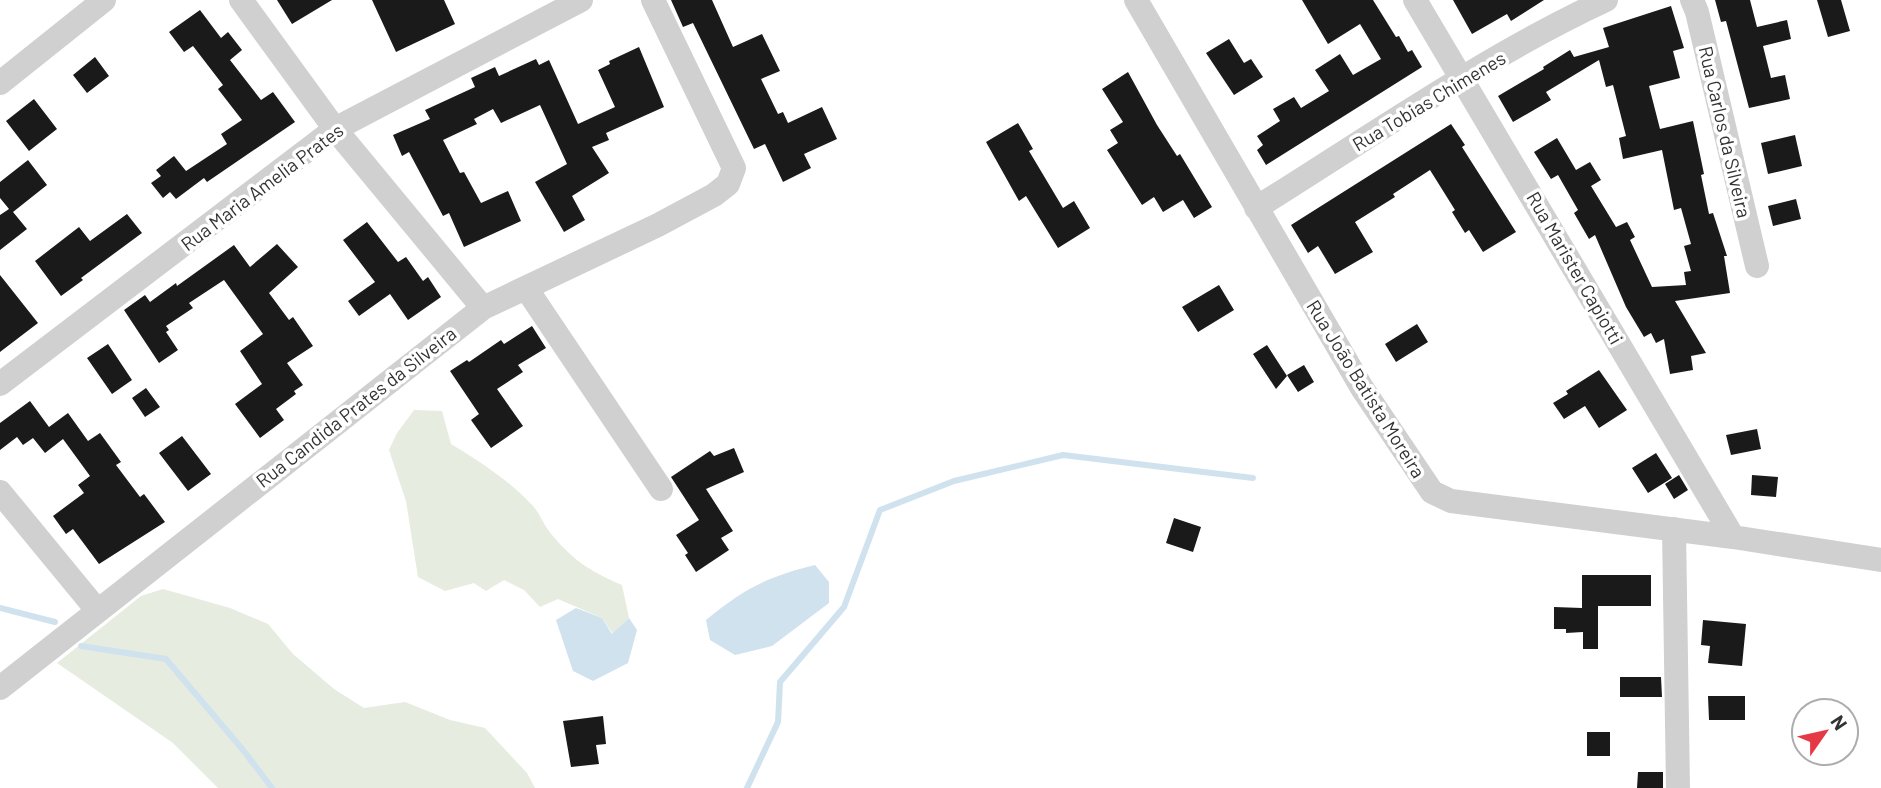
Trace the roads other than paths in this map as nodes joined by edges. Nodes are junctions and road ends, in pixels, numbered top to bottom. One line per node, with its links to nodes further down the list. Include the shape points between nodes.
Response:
1 (104, 0): 10 (street)
2 (240, 0): 11 (street)
3 (581, 0): 11 (street, Rua Maria Amelia Prates)
4 (653, 0): 14 (street, Rua Candida Prates da Silveira, via 734,168 729,184 659,225)
5 (1136, 0): 12 (street, Rua João Batista Moreira)
6 (1415, 0): 9 (street, Rua Marister Capiotti)
7 (1606, 0): 9 (street, Rua Tobias Chimenes)
8 (1692, 0): 13 (street, Rua Carlos da Silveira)
9 (1463, 79): 12 (street, Rua Tobias Chimenes); 20 (street, Rua Marister Capiotti)
10 (0, 83)
11 (335, 129): 15 (street); 16 (street, Rua Maria Amelia Prates)
12 (1256, 208): 19 (street, Rua João Batista Moreira, via 1362,388 1432,492 1451,501)
13 (1757, 265)
14 (526, 288): 15 (street, Rua Candida Prates da Silveira); 17 (street)
15 (483, 307): 22 (street, Rua Candida Prates da Silveira)
16 (0, 384)
17 (661, 489)
18 (0, 492): 22 (street)
19 (1674, 529): 20 (street, Rua João Batista Moreira); 24 (street)
20 (1733, 537): 21 (street, Rua João Batista Moreira)
21 (1881, 560)
22 (97, 610): 23 (street, Rua Candida Prates da Silveira)
23 (0, 688)
24 (1678, 788)

